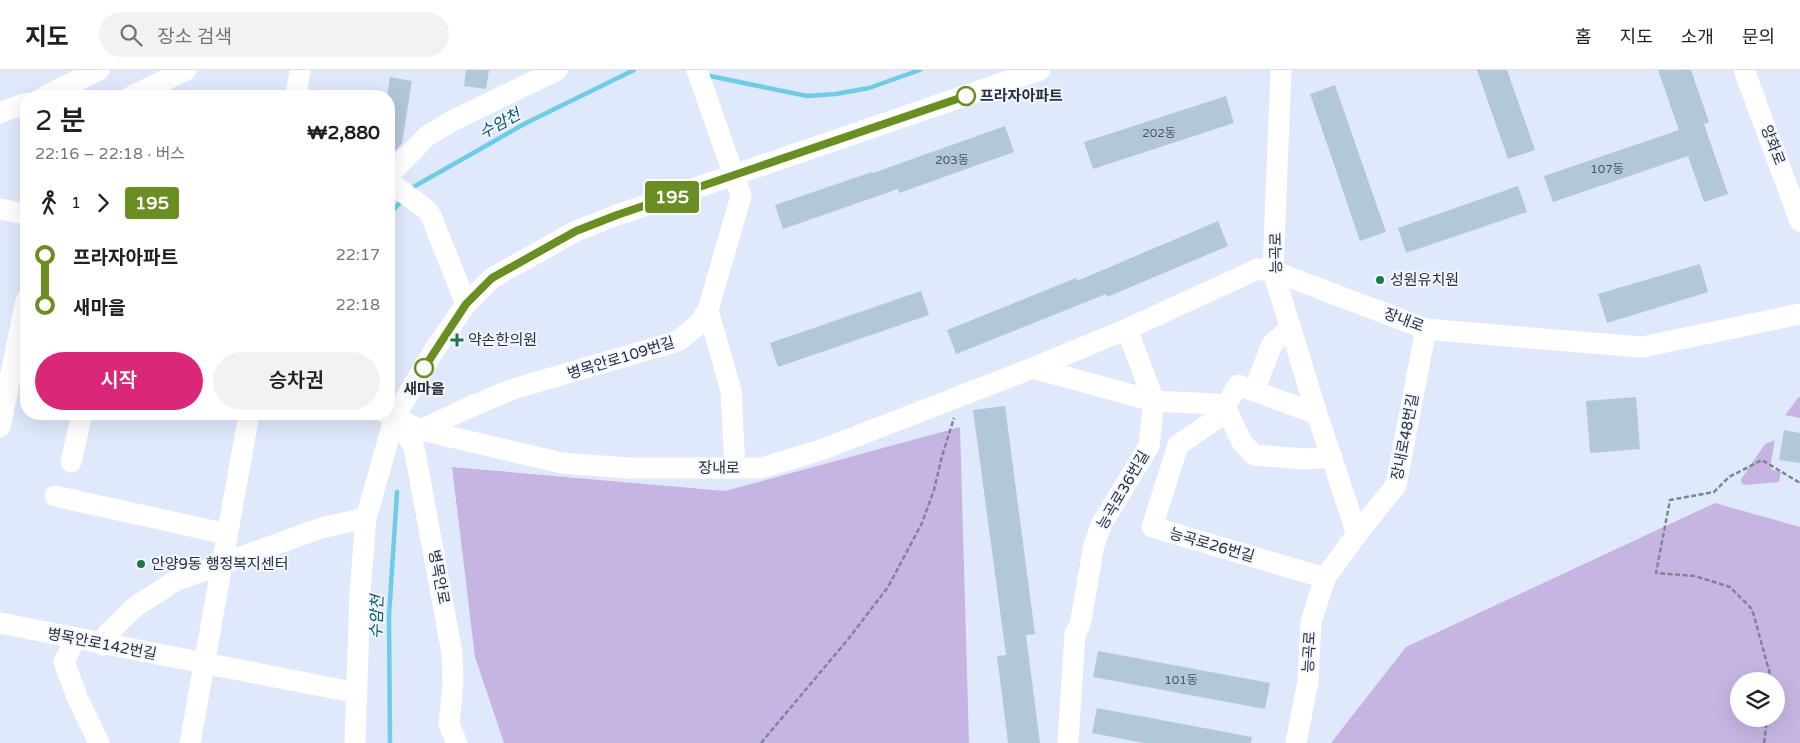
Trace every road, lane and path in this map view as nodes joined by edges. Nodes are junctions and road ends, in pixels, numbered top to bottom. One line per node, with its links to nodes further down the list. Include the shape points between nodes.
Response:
1 (99, 70): 10 (street)
2 (186, 70): 11 (street)
3 (300, 70): 12 (street)
4 (558, 70): 15 (street, via 427,136)
5 (698, 70): 16 (street, 병목안로109번길)
6 (1040, 70): 9 (street)
7 (1281, 70): 22 (street, 능곡로)
8 (1744, 70): 17 (street, 양화로)
9 (1018, 74): 16 (street)
10 (62, 90)
11 (144, 90)
12 (297, 90)
13 (20, 105): 14 (street)
14 (0, 113)
15 (395, 175)
16 (734, 176): 23 (street, via 576,231 492,278); 24 (street, 병목안로109번길, via 741,196)
17 (1793, 176): 21 (street, 양화로)
18 (395, 185): 23 (street, via 431,216)
19 (0, 209): 20 (street)
20 (20, 213)
21 (1800, 221)
22 (1273, 271): 27 (street, 능곡로); 28 (street, 장내로, via 1258,268); 29 (street, 장내로)
23 (466, 304): 36 (street)
24 (708, 310): 44 (street, 병목안로109번길, via 698,324 678,341 514,389); 49 (street, via 731,391)
25 (1800, 314): 29 (street, 장내로, via 1642,347)
26 (20, 323): 30 (street)
27 (1291, 328): 32 (street, via 1272,344); 37 (street, 능곡로)
28 (1127, 329): 31 (street, 장내로); 34 (street, 능곡로36번길)
29 (1426, 329): 54 (street, 장내로48번길, via 1396,485)
30 (14, 346): 43 (street)
31 (1033, 368): 33 (street, 장내로); 34 (street)
32 (1254, 391): 35 (street, via 1238,385); 37 (street)
33 (958, 397): 49 (street, 장내로, via 821,450 761,468); 68 (path, via 922,523 888,587)
34 (1154, 401): 35 (street, via 1216,404); 46 (street, 능곡로36번길)
35 (1223, 408): 45 (street, via 1219,417); 47 (street, via 1242,442 1254,455)
36 (395, 409)
37 (1317, 414): 47 (street, 능곡로)
38 (395, 417): 44 (street, 장내로)
39 (81, 420): 48 (street)
40 (247, 420): 53 (street)
41 (390, 420): 52 (street)
42 (395, 420): 67 (street, 병목안로, via 414,447 452,653 453,683 448,724)
43 (0, 428)
44 (421, 430): 49 (street, 장내로, via 562,463 628,468)
45 (1178, 445): 46 (street); 56 (street, 능곡로26번길, via 1152,527)
46 (1149, 446): 69 (street, 능곡로36번길, via 1102,523 1094,544 1080,625 1075,633)
47 (1332, 458): 54 (street, 능곡로)
48 (71, 462)
49 (735, 468)
50 (1800, 483): 61 (path, via 1762,460 1729,477 1714,492 1670,500 1656,573 1695,576 1730,587 1752,609)
51 (55, 496): 53 (street)
52 (366, 518): 55 (street, via 321,528); 62 (street)
53 (228, 534): 55 (street)
54 (1357, 534): 56 (street, 능곡로)
55 (221, 564): 59 (street, via 175,581 135,607 108,633); 60 (street)
56 (1325, 578): 70 (street, 능곡로, via 1311,622 1308,681)
57 (0, 623): 58 (street, 병목안로142번길)
58 (75, 639): 59 (street, 병목안로142번길); 64 (street, via 64,662)
59 (103, 644): 60 (street, 병목안로142번길)
60 (204, 664): 62 (street, 병목안로142번길); 65 (street)
61 (1770, 672)
62 (357, 694): 66 (street)
63 (1767, 727): 71 (path)
64 (99, 743)
65 (190, 743)
66 (355, 743)
67 (456, 743)
68 (761, 743)
69 (1068, 743)
70 (1296, 743)
71 (1764, 743)

